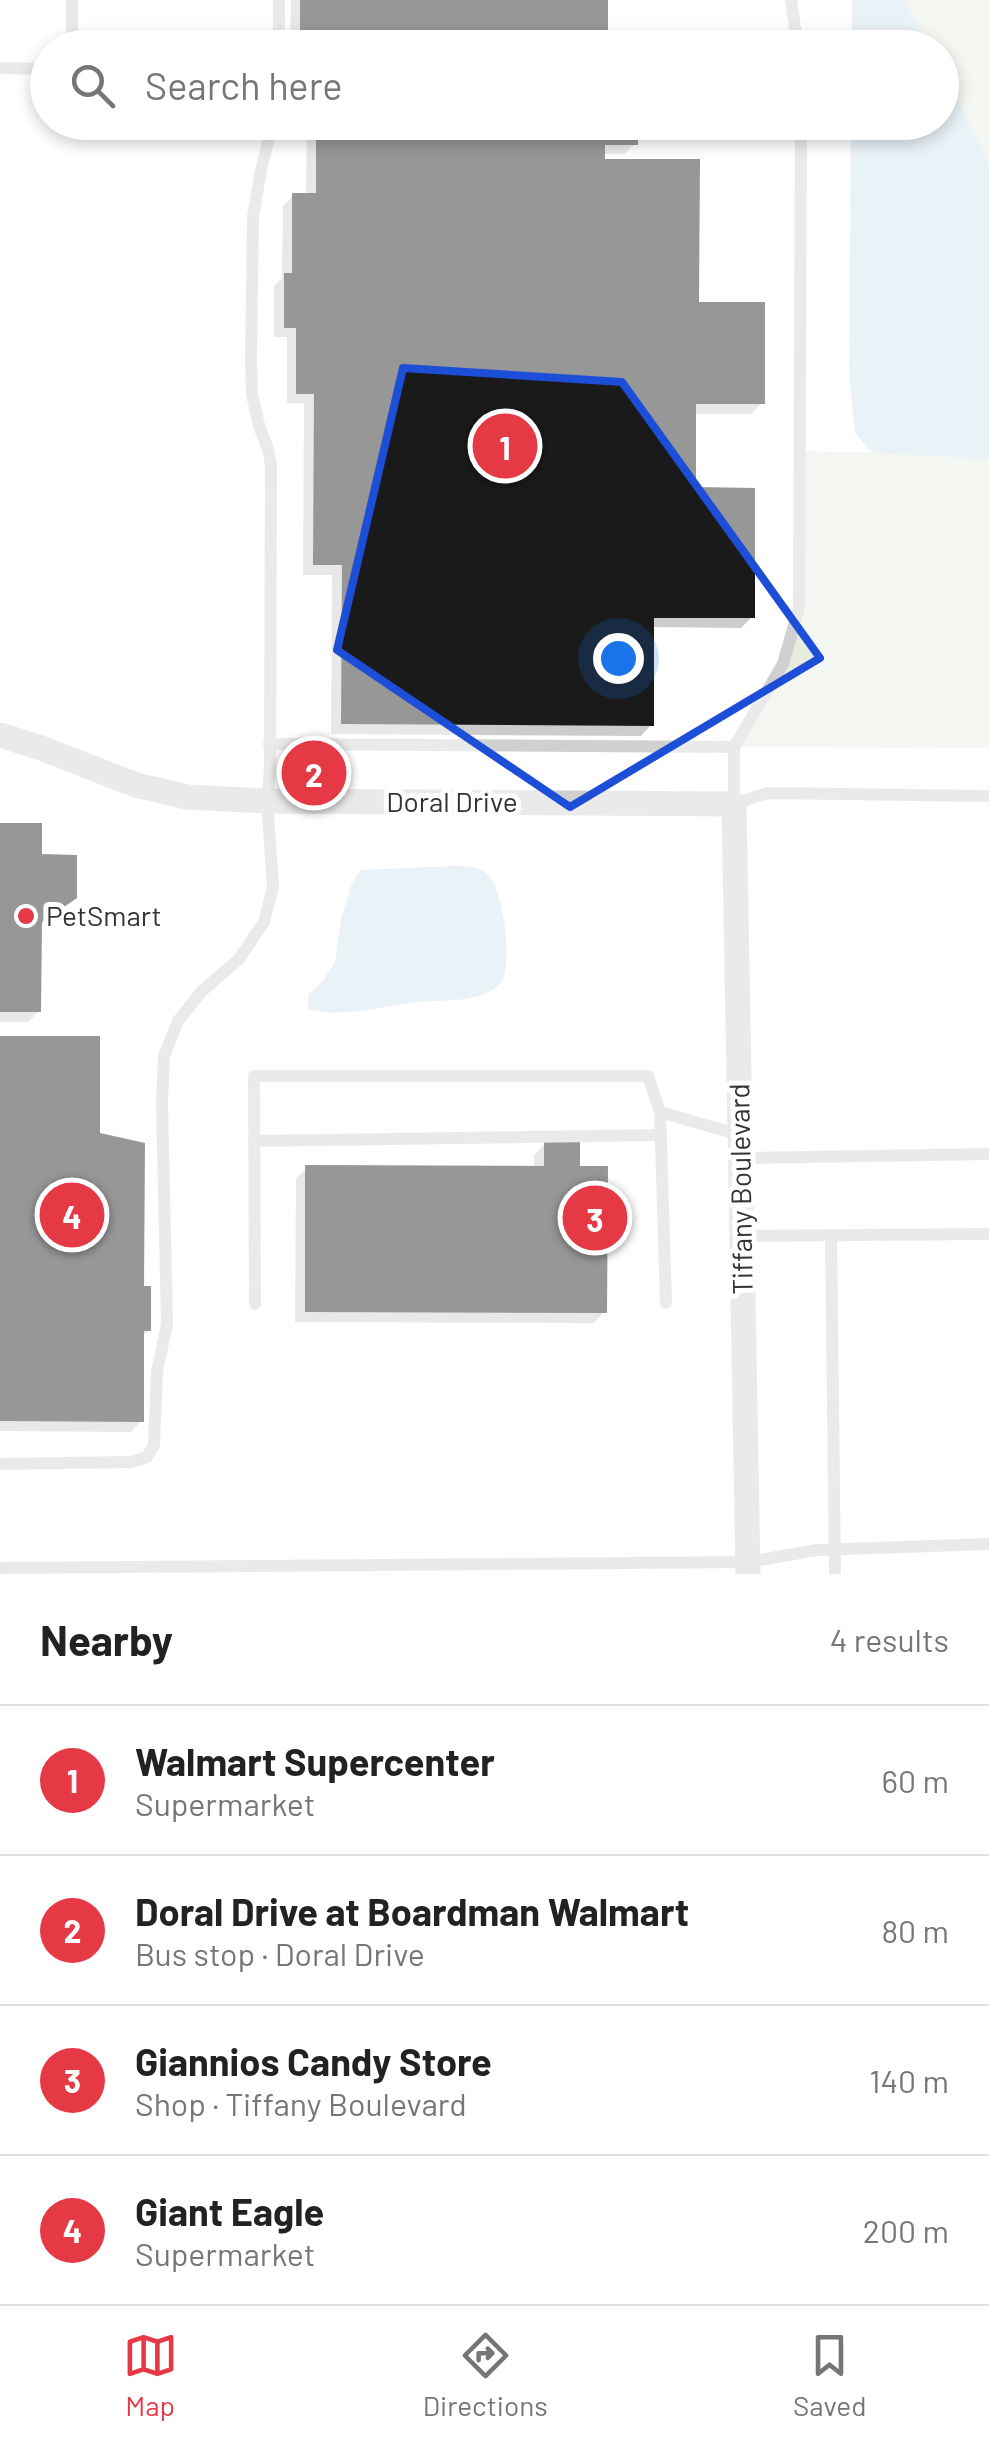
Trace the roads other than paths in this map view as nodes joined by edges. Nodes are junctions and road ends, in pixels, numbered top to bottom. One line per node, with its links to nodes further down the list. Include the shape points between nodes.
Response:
1 (72, 0): 4 (lane)
2 (278, 0): 5 (lane)
3 (791, 0): 6 (lane)
4 (72, 30)
5 (279, 30)
6 (795, 30)
7 (0, 68): 8 (lane)
8 (30, 69)
9 (268, 140): 12 (lane, via 253,217 251,342 252,395 270,465)
10 (801, 140): 13 (lane, via 799,608 783,664)
11 (0, 735): 15 (street, Doral Drive, via 187,798)
12 (269, 744): 13 (lane); 15 (lane)
13 (734, 747): 16 (lane)
14 (989, 796): 16 (lane, via 768,793)
15 (267, 801): 16 (street, Doral Drive); 27 (lane, via 272,887 264,922 178,1021 164,1056 167,1324 156,1372 154,1445 131,1462)
16 (734, 804): 20 (street, Tiffany Boulevard)
17 (660, 1112): 18 (lane); 19 (lane, via 648,1076 254,1076); 20 (lane)
18 (660, 1135): 19 (lane); 25 (lane)
19 (254, 1141): 26 (lane)
20 (741, 1147): 21 (lane); 24 (street, Tiffany Boulevard)
21 (989, 1154)
22 (989, 1234): 23 (lane)
23 (831, 1235): 24 (lane); 29 (lane)
24 (742, 1236): 31 (street, Tiffany Boulevard)
25 (666, 1303)
26 (255, 1304)
27 (0, 1464)
28 (989, 1544): 29 (lane)
29 (835, 1550): 31 (lane); 32 (lane)
30 (0, 1568): 31 (lane)
31 (748, 1568)
32 (836, 1574)

